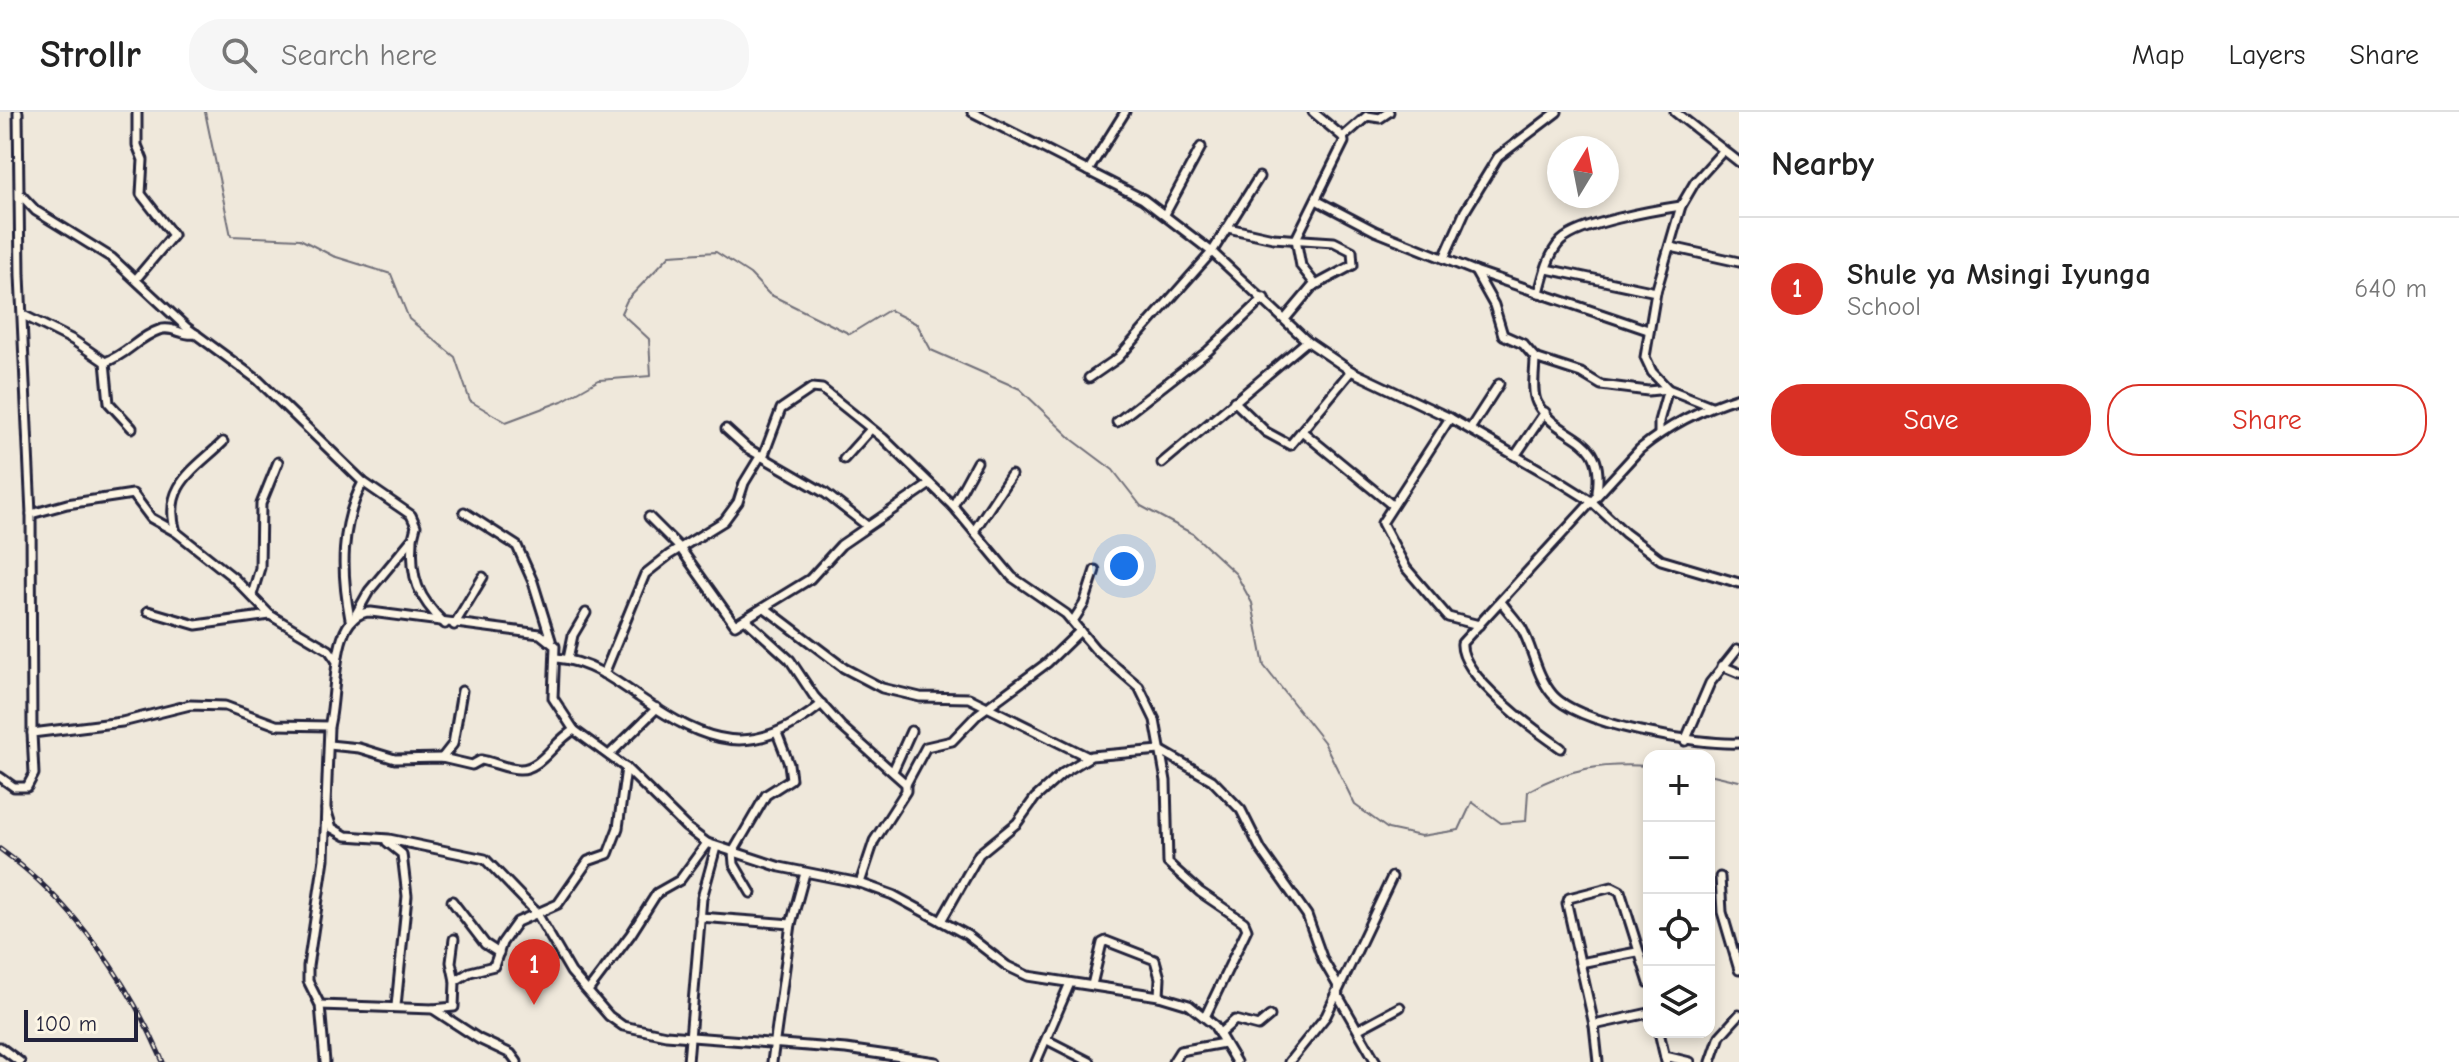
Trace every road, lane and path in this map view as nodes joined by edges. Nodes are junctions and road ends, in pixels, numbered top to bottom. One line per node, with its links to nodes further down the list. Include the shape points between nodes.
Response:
1 (18, 112): 17 (street)
2 (137, 112): 29 (street, via 141,194 173,235)
3 (972, 112): 10 (street)
4 (996, 112): 10 (street)
5 (1125, 112): 15 (street)
6 (1313, 112): 11 (street)
7 (1389, 112): 11 (street, via 1380,118 1367,116)
8 (1557, 112): 25 (street, via 1498,157 1471,199)
9 (1675, 112): 13 (street)
10 (991, 123): 15 (street)
11 (1343, 137): 18 (street)
12 (1201, 147): 20 (street)
13 (1723, 151): 14 (street); 19 (street)
14 (1739, 162)
15 (1088, 171): 20 (street)
16 (1259, 177): 21 (street)
17 (20, 194): 29 (street, via 36,211); 34 (street)
18 (1316, 200): 22 (street); 25 (street)
19 (1681, 206): 23 (street); 27 (street, via 1568,236)
20 (1165, 214): 24 (street)
21 (1228, 228): 22 (street); 24 (street)
22 (1296, 239): 30 (street, via 1301,266); 30 (street, via 1334,242 1352,251 1353,265)
23 (1671, 247): 26 (street); 31 (street)
24 (1212, 252): 33 (street); 42 (street, via 1118,358)
25 (1444, 258): 28 (street)
26 (1739, 262)
27 (1547, 269): 31 (street); 32 (street)
28 (1475, 271): 32 (street); 39 (street, via 1503,335 1523,344)
29 (136, 279): 37 (street)
30 (1315, 284): 35 (street)
31 (1656, 292): 36 (street)
32 (1539, 293): 36 (street)
33 (1264, 298): 35 (street); 50 (street, via 1208,351)
34 (23, 315): 40 (street); 72 (street)
35 (1286, 318): 38 (street)
36 (1648, 330): 44 (street, via 1645,357)
37 (196, 334): 40 (street, via 163,328); 65 (street, via 258,380)
38 (1307, 341): 41 (street); 46 (street)
39 (1535, 358): 44 (street, via 1601,385); 48 (street, via 1536,400)
40 (105, 362): 51 (street, via 109,403)
41 (1351, 371): 49 (street); 55 (street)
42 (1089, 378)
43 (1499, 384): 54 (street)
44 (1668, 389): 47 (street); 56 (street)
45 (1739, 397): 47 (street)
46 (1234, 401): 55 (street, via 1281,443 1290,445); 63 (street)
47 (1711, 406): 56 (street)
48 (1545, 412): 59 (street); 67 (street, via 1594,453)
49 (1450, 418): 54 (street); 69 (street)
50 (1117, 422)
51 (132, 428)
52 (726, 429): 58 (street)
53 (871, 429): 58 (street, via 815,386 781,409); 60 (street); 66 (street)
54 (1470, 429): 59 (street)
55 (1303, 432): 69 (street)
56 (1659, 433): 67 (street)
57 (223, 442): 76 (street, via 178,483 172,515)
58 (762, 456): 74 (street); 78 (street, via 730,514)
59 (1515, 456): 68 (street)
60 (844, 459)
61 (278, 462): 82 (street, via 261,504 260,568)
62 (977, 462): 70 (street)
63 (1162, 463)
64 (1011, 475): 75 (street)
65 (363, 482): 77 (street, via 411,515 416,526); 88 (street, via 346,526 344,586)
66 (930, 484): 70 (street); 74 (street)
67 (1597, 492): 68 (street)
68 (1591, 501): 81 (street, via 1661,560); 83 (street)
69 (1392, 505): 92 (street, via 1383,525 1406,568 1448,617)
70 (953, 506): 75 (street)
71 (464, 512): 94 (street, via 517,546)
72 (31, 514): 76 (street, via 133,494 151,518); 109 (street)
73 (649, 517): 78 (street)
74 (866, 525): 84 (street, via 810,579)
75 (974, 531): 90 (street, via 1012,577)
76 (176, 532): 82 (street)
77 (413, 538): 88 (street); 91 (street, via 411,566 418,592)
78 (680, 548): 89 (street, via 735,625); 101 (street, via 645,574)
79 (1095, 570): 90 (street)
80 (483, 577): 91 (street)
81 (1739, 583)
82 (252, 595): 87 (street)
83 (1502, 603): 92 (street); 111 (street, via 1559,701 1603,720)
84 (765, 608): 89 (street); 104 (street, via 844,668 882,688 920,697 958,695)
85 (148, 611): 87 (street, via 196,625)
86 (586, 613): 97 (street, via 570,642)
87 (270, 615): 98 (street, via 329,650)
88 (353, 617): 91 (street, via 371,612); 98 (street)
89 (746, 620): 103 (street, via 790,660)
90 (1073, 621): 93 (street)
91 (450, 624): 94 (street, via 517,630 544,635)
92 (1479, 625): 114 (street, via 1462,643 1465,657 1518,717)
93 (1080, 631): 104 (street); 115 (street, via 1139,687 1155,720)
94 (552, 642): 96 (street)
95 (1737, 649): 99 (street)
96 (557, 658): 97 (street); 107 (street, via 553,698)
97 (568, 659): 101 (street)
98 (336, 660): 106 (street)
99 (1722, 666): 100 (street); 111 (street, via 1701,698)
100 (1739, 673)
101 (604, 674): 105 (street)
102 (462, 691): 118 (street, via 453,744)
103 (822, 704): 110 (street); 120 (street)
104 (988, 707): 117 (street); 122 (street, via 952,741 926,747)
105 (657, 708): 110 (street, via 729,742); 116 (street)
106 (329, 726): 109 (street, via 276,725 225,706 190,705 122,722); 113 (street)
107 (574, 730): 116 (street); 118 (street, via 531,768 481,760 468,765)
108 (911, 731): 120 (street)
109 (32, 733): 121 (street, via 34,774 27,787 14,787)
110 (777, 733): 127 (street, via 791,779 766,795)
111 (1685, 741): 112 (street)
112 (1739, 743)
113 (329, 745): 118 (street, via 395,759); 123 (street)
114 (1561, 748)
115 (1160, 750): 117 (street); 148 (street, via 1212,780 1241,810 1261,850 1307,915); 158 (street, via 1168,863 1247,929)
116 (609, 755): 119 (street)
117 (1088, 757): 136 (street, via 1049,784 1017,823 983,850)
118 (442, 758)
119 (626, 768): 125 (street); 134 (street, via 618,828 608,854 588,861 558,904)
120 (893, 771): 122 (street)
121 (0, 777)
122 (906, 784): 131 (street, via 874,841)
123 (326, 809): 124 (street, via 337,833); 151 (street, via 308,966)
124 (381, 840): 134 (street, via 480,857); 152 (street, via 400,850 407,879)
125 (707, 843): 126 (street); 149 (street, via 680,880 657,893)
126 (716, 847): 127 (street); 135 (street)
127 (733, 852): 128 (street); 132 (street)
128 (805, 873): 131 (street); 137 (street)
129 (1392, 877): 148 (street)
130 (1720, 877): 139 (street, via 1721,906)
131 (860, 883): 136 (street)
132 (751, 893)
133 (452, 901): 141 (street, via 485,944)
134 (536, 912): 141 (street, via 517,922); 149 (street, via 559,956)
135 (700, 917): 137 (street); 162 (street)
136 (941, 921): 146 (street, via 1018,972)
137 (791, 924): 166 (street)
138 (454, 939): 145 (street)
139 (1735, 941): 144 (street)
140 (1637, 952): 142 (street); 142 (street, via 1620,891 1585,891 1567,904); 143 (street)
141 (499, 953): 145 (street, via 494,966)
142 (1580, 963): 159 (street)
143 (1643, 968)
144 (1739, 970)
145 (455, 981): 154 (street, via 454,1007)
146 (1070, 983): 147 (street); 164 (street)
147 (1092, 985): 150 (street); 150 (street, via 1106,941 1155,960)
148 (1337, 989): 160 (street); 179 (street, via 1315,1034)
149 (588, 991): 162 (street, via 623,1026)
150 (1159, 996): 158 (street, via 1189,1005)
151 (320, 1005): 152 (street); 170 (street)
152 (396, 1006): 154 (street)
153 (1400, 1007): 160 (street)
154 (433, 1009): 171 (street)
155 (1643, 1014): 159 (street)
156 (1739, 1015): 183 (street, via 1720,1036)
157 (1270, 1016): 161 (street, via 1258,1026 1235,1020)
158 (1205, 1017): 161 (street)
159 (1594, 1025): 181 (street)
160 (1359, 1029): 180 (street)
161 (1219, 1034): 165 (street)
162 (691, 1037): 166 (street); 172 (street)
163 (1661, 1038): 168 (street)
164 (1047, 1040): 175 (street); 176 (street)
165 (1224, 1043): 177 (street, via 1180,1051); 178 (street)
166 (773, 1044): 173 (street); 174 (street, via 864,1050)
167 (0, 1047): 169 (street)
168 (1666, 1059): 182 (street)
169 (20, 1062)
170 (325, 1062)
171 (517, 1062)
172 (688, 1062)
173 (772, 1062)
174 (936, 1062)
175 (1036, 1062)
176 (1090, 1062)
177 (1173, 1062)
178 (1236, 1062)
179 (1289, 1062)
180 (1376, 1062)
181 (1598, 1062)
182 (1690, 1062)
183 (1711, 1062)

